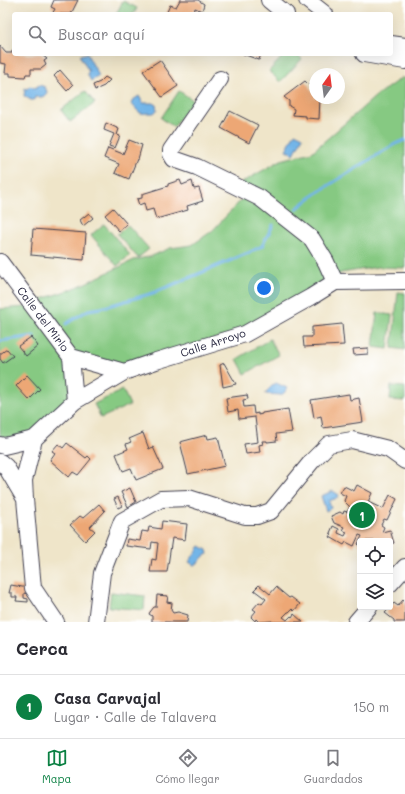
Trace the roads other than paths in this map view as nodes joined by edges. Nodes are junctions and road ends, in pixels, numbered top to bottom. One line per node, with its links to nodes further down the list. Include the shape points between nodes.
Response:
1 (269, 0): 3 (street)
2 (307, 0): 4 (street)
3 (284, 12)
4 (322, 12)
5 (393, 44): 6 (street)
6 (405, 46)
7 (376, 56): 8 (street)
8 (405, 61)
9 (220, 79): 12 (street, via 171,150 171,154 174,159 198,167 255,195 272,207 312,239)
10 (0, 262): 13 (street, Calle del Mirlo)
11 (405, 281): 12 (street)
12 (335, 282): 14 (street, Calle Arroyo, via 245,334)
13 (71, 357): 14 (street, Calle del Mirlo); 15 (street, Calle del Mirlo)
14 (124, 372): 15 (street, Calle Arroyo)
15 (75, 401): 16 (street, Calle Arroyo)
16 (34, 439): 17 (street, Calle Arroyo); 20 (street, via 24,480)
17 (0, 445)
18 (405, 461): 25 (street, via 388,449 352,440 329,444 312,460 271,511 257,516 246,516 189,498 161,499 122,521 102,573)
19 (0, 462): 20 (street, via 6,467)
20 (25, 499): 24 (street, via 33,588)
21 (405, 567): 22 (street)
22 (393, 581)
23 (366, 610): 26 (street)
24 (56, 622)
25 (96, 622)
26 (356, 622)

